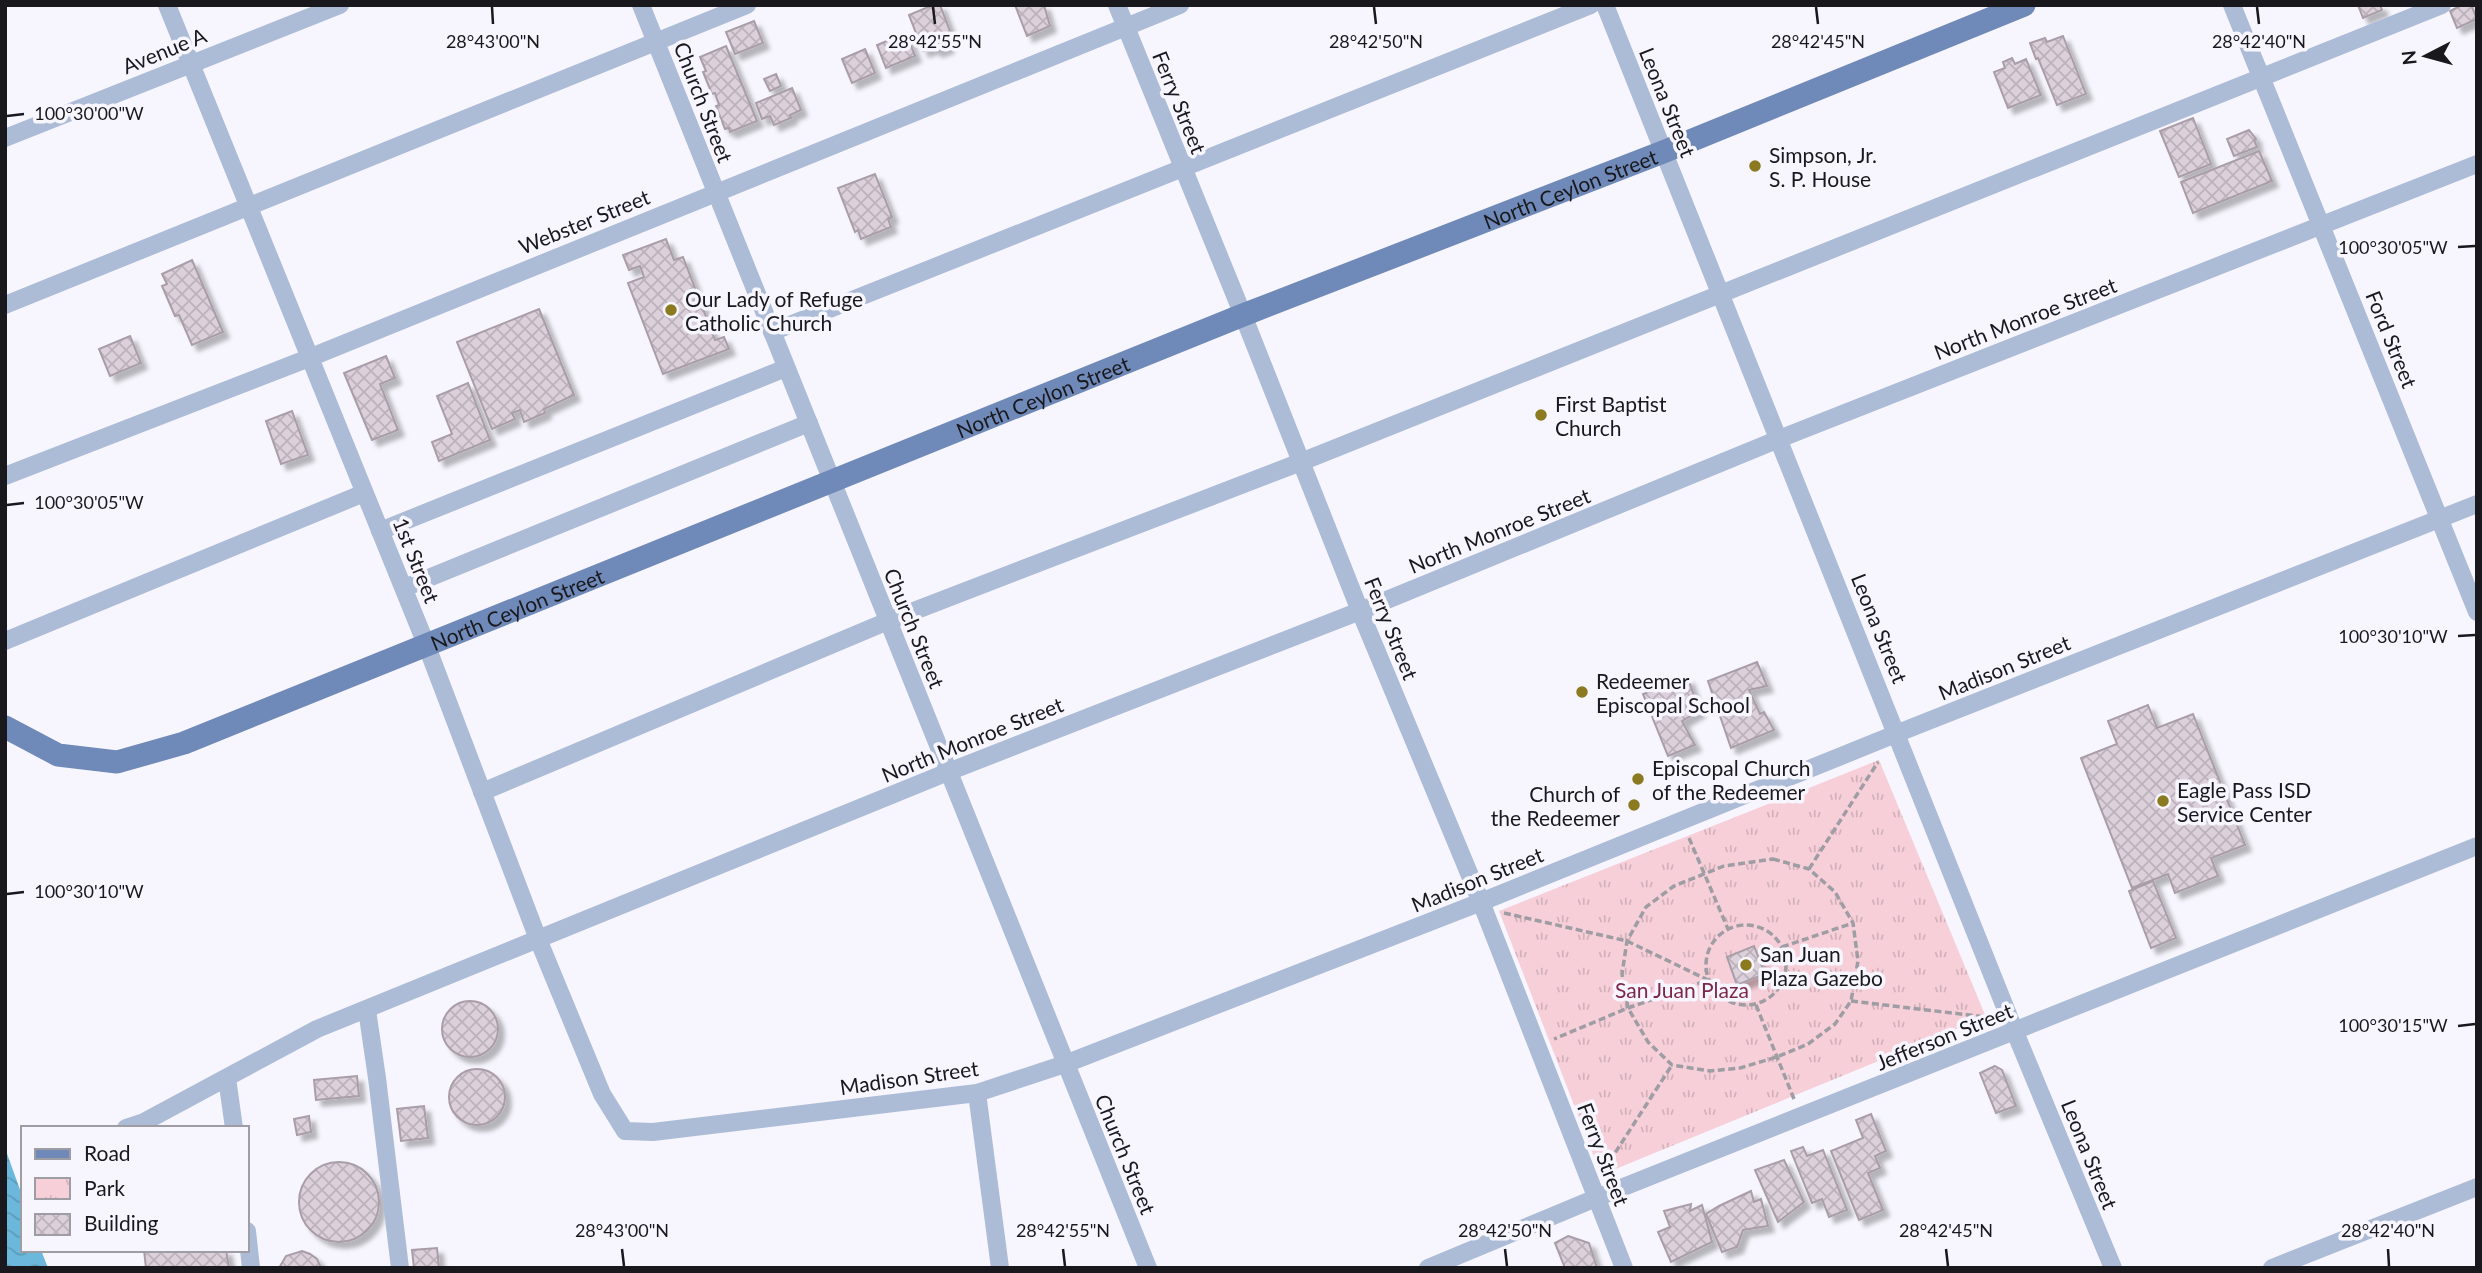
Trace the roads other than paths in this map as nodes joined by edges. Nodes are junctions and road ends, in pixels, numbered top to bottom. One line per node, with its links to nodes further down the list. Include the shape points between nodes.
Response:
1 (167, 5): 14 (street, 1st Street)
2 (340, 5): 14 (street, Avenue A)
3 (641, 5): 13 (street, Church Street)
4 (747, 5): 13 (street)
5 (1117, 5): 12 (street, Ferry Street)
6 (1180, 5): 12 (street, Webster Street)
7 (1591, 5): 19 (street)
8 (1605, 5): 17 (street, Leona Street)
9 (2024, 5): 17 (main road, North Ceylon Street)
10 (2232, 5): 15 (street, Ford Street)
11 (2442, 5): 15 (street)
12 (1125, 27): 19 (street, Ferry Street); 20 (street, Webster Street)
13 (656, 42): 20 (street, Church Street); 21 (street)
14 (190, 64): 16 (street, Avenue A); 21 (street, 1st Street)
15 (2262, 77): 22 (street, Ford Street); 23 (street)
16 (5, 138)
17 (1663, 152): 23 (street, Leona Street); 25 (main road, North Ceylon Street)
18 (2477, 164): 22 (street, North Monroe Street)
19 (1183, 168): 25 (street, Ferry Street); 26 (street)
20 (715, 192): 26 (street, Church Street); 27 (street, Webster Street)
21 (248, 207): 24 (street); 27 (street, 1st Street)
22 (2323, 225): 30 (street, North Monroe Street); 36 (street, Ford Street)
23 (1721, 295): 30 (street, Leona Street); 31 (street)
24 (5, 305)
25 (1243, 315): 31 (street, Ferry Street); 33 (main road, North Ceylon Street)
26 (772, 332): 28 (street, Church Street)
27 (309, 358): 32 (street, Webster Street); 34 (street, 1st Street)
28 (786, 368): 29 (street, Church Street); 37 (street)
29 (809, 423): 33 (street, Church Street); 38 (street)
30 (1779, 439): 39 (street, North Monroe Street); 45 (street, Leona Street)
31 (1301, 462): 39 (street, Ferry Street); 41 (street)
32 (5, 476)
33 (833, 483): 41 (street, Church Street); 43 (main road, North Ceylon Street)
34 (364, 493): 37 (street, 1st Street); 42 (street)
35 (2477, 504): 36 (street, Madison Street)
36 (2440, 519): 40 (street, Ford Street); 45 (street, Madison Street)
37 (380, 531): 38 (street, 1st Street)
38 (404, 588): 43 (street, 1st Street)
39 (1360, 611): 46 (street, North Monroe Street); 49 (street, Ferry Street)
40 (2477, 612)
41 (888, 621): 46 (street, Church Street); 47 (street)
42 (5, 641)
43 (426, 644): 44 (main road, North Ceylon Street, via 184,743 117,762 58,755); 47 (street, 1st Street)
44 (5, 727)
45 (1898, 733): 49 (street, Madison Street); 52 (street, Leona Street)
46 (947, 772): 50 (street, North Monroe Street); 53 (street, Church Street)
47 (482, 792): 50 (street, 1st Street)
48 (2477, 846): 52 (street, Jefferson Street)
49 (1481, 902): 53 (street, Madison Street); 60 (street, Ferry Street)
50 (538, 939): 51 (street, North Monroe Street); 58 (street, 1st Street, via 602,1094)
51 (367, 1010): 54 (street, North Monroe Street, via 317,1029); 63 (street)
52 (2015, 1032): 60 (street, Jefferson Street); 68 (street, Leona Street)
53 (1065, 1065): 55 (street, Madison Street); 65 (street, Church Street)
54 (227, 1078): 56 (street, North Monroe Street); 57 (street)
55 (978, 1093): 58 (street, Madison Street); 64 (street)
56 (132, 1126)
57 (234, 1126)
58 (625, 1132)
59 (2477, 1187): 69 (street)
60 (1596, 1198): 66 (street, Jefferson Street); 67 (street, Ferry Street)
61 (248, 1240): 62 (street)
62 (251, 1268)
63 (400, 1268)
64 (1000, 1268)
65 (1148, 1268)
66 (1427, 1268)
67 (1624, 1268)
68 (2113, 1268)
69 (2272, 1268)

